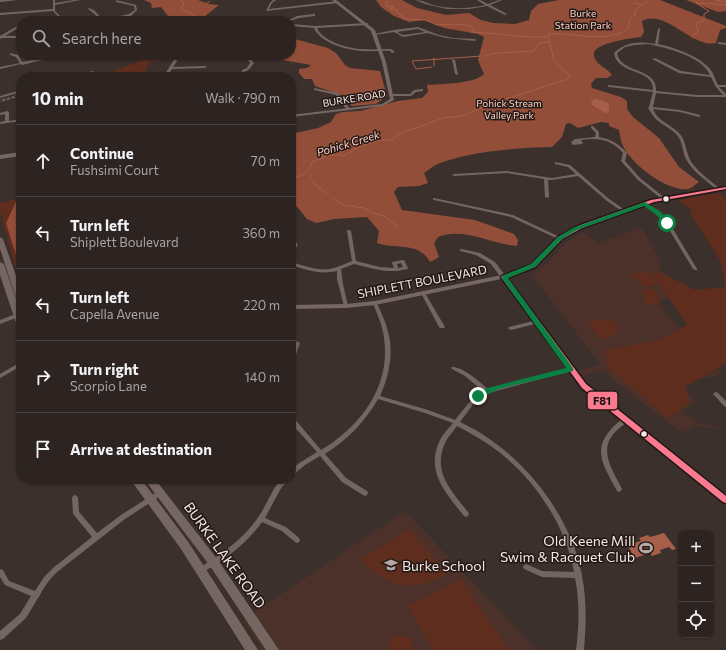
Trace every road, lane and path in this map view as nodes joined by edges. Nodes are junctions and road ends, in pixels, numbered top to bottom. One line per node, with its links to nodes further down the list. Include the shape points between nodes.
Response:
1 (16, 0): 8 (street)
2 (54, 0): 12 (street)
3 (79, 0): 12 (street)
4 (275, 0): 14 (street, via 267,10)
5 (416, 0): 13 (street, via 445,9)
6 (478, 0): 13 (street)
7 (501, 0): 13 (street)
8 (0, 1)
9 (117, 1): 22 (street, via 136,7 136,11)
10 (303, 1): 14 (street)
11 (336, 1): 14 (street); 24 (street, BURKE ROAD)
12 (55, 4): 16 (street)
13 (487, 4): 18 (street)
14 (305, 5)
15 (89, 9): 21 (street)
16 (54, 10): 17 (street); 20 (street)
17 (0, 14)
18 (506, 14)
19 (314, 15): 23 (street)
20 (59, 16)
21 (98, 16)
22 (126, 16)
23 (296, 18)
24 (367, 24): 26 (street); 31 (street, BURKE ROAD)
25 (296, 25): 26 (street)
26 (315, 27): 38 (street, via 319,35 346,47)
27 (16, 29): 32 (street)
28 (659, 29): 37 (street)
29 (394, 31): 30 (street, via 403,36); 30 (street, via 418,28); 31 (street)
30 (426, 33): 34 (street)
31 (375, 34): 38 (street, BURKE ROAD)
32 (0, 37): 33 (street)
33 (16, 37)
34 (475, 40)
35 (719, 43): 36 (street)
36 (726, 44)
37 (656, 45): 55 (street, via 677,50 697,60 708,68); 61 (street, via 628,45 619,49 615,55 622,64 651,79)
38 (380, 50): 39 (street); 63 (street, BURKE ROAD)
39 (394, 52)
40 (11, 54): 41 (street)
41 (16, 56)
42 (654, 59): 55 (street, via 680,72)
43 (20, 60): 48 (street)
44 (39, 60): 48 (street)
45 (176, 60): 51 (street)
46 (250, 60): 52 (street, via 252,64)
47 (453, 60): 54 (street)
48 (22, 64): 50 (street)
49 (206, 67): 51 (street)
50 (0, 68)
51 (172, 68): 53 (street)
52 (243, 71)
53 (169, 72)
54 (457, 74)
55 (712, 76): 57 (street)
56 (609, 86): 61 (street)
57 (717, 86): 58 (street); 64 (street)
58 (726, 86)
59 (315, 89): 67 (street, via 337,94)
60 (422, 90): 63 (street, via 411,95)
61 (655, 90): 64 (street, via 696,96); 66 (street)
62 (16, 92): 65 (street)
63 (392, 96): 67 (street, BURKE ROAD, via 392,101 386,104)
64 (726, 96)
65 (0, 97)
66 (650, 108): 70 (street); 84 (street, via 657,118 680,136 688,160)
67 (348, 109): 69 (street, BURKE ROAD)
68 (0, 114): 72 (street, via 7,112)
69 (296, 115)
70 (699, 116)
71 (16, 121): 72 (street)
72 (8, 122): 73 (street)
73 (0, 123)
74 (592, 128): 75 (street, via 598,133)
75 (597, 137): 76 (street); 86 (street, via 623,150 623,161 632,172)
76 (578, 140)
77 (16, 155): 78 (street)
78 (0, 157)
79 (556, 163): 81 (street, via 569,166)
80 (454, 175): 82 (street, via 507,172)
81 (579, 175): 82 (street); 89 (street)
82 (546, 179): 85 (street)
83 (726, 188): 84 (street, SHIPLETT BOULEVARD)
84 (718, 189): 86 (street, SHIPLETT BOULEVARD)
85 (547, 197)
86 (664, 198): 88 (street, SHIPLETT BOULEVARD)
87 (434, 199): 91 (street, via 512,216)
88 (645, 204): 89 (street, SHIPLETT BOULEVARD); 97 (street, via 666,220)
89 (624, 211): 91 (street, SHIPLETT BOULEVARD, via 580,227)
90 (349, 231): 94 (street)
91 (560, 238): 100 (street, SHIPLETT BOULEVARD, via 533,266)
92 (0, 239): 101 (main road)
93 (462, 250): 100 (street, via 488,259)
94 (354, 262): 98 (street); 99 (street, via 388,271)
95 (0, 264): 105 (main road)
96 (296, 264): 98 (street, via 326,272)
97 (695, 269)
98 (339, 270): 104 (street, via 339,282)
99 (397, 270)
100 (504, 277): 102 (street, SHIPLETT BOULEVARD); 109 (street)
101 (16, 286)
102 (423, 293): 103 (street, SHIPLETT BOULEVARD); 110 (street)
103 (375, 303): 104 (street, SHIPLETT BOULEVARD); 120 (street, via 385,328 388,349 385,375)
104 (346, 306): 106 (street, SHIPLETT BOULEVARD)
105 (16, 307)
106 (296, 307)
107 (16, 316): 108 (street)
108 (0, 322)
109 (536, 322): 111 (street); 116 (street)
110 (442, 327)
111 (511, 328)
112 (297, 343): 113 (street)
113 (296, 346)
114 (16, 367): 117 (street)
115 (454, 368): 118 (street)
116 (571, 369): 118 (street); 122 (street, via 584,386)
117 (0, 376)
118 (487, 391): 123 (street, via 473,401)
119 (716, 394): 121 (street)
120 (378, 397): 123 (street, via 431,412); 125 (street, via 357,426)
121 (726, 406)
122 (625, 420): 130 (street, via 609,433 603,452 606,465); 135 (street)
123 (456, 423): 136 (street, via 441,445 438,464 446,488); 144 (street, via 496,446 534,482 562,526)
124 (296, 425): 125 (street)
125 (320, 453): 126 (street); 132 (street, via 344,480)
126 (296, 469)
127 (139, 484): 134 (main road)
128 (153, 484): 131 (main road, BURKE LAKE ROAD)
129 (281, 484): 137 (street)
130 (619, 489)
131 (160, 493): 134 (street); 140 (main road, BURKE LAKE ROAD)
132 (365, 493)
133 (75, 498): 138 (street, via 76,514)
134 (150, 499): 138 (street); 142 (main road)
135 (726, 500)
136 (466, 514)
137 (261, 519): 139 (street, via 284,529); 140 (street, via 247,536)
138 (96, 537): 145 (street, via 55,570 46,579)
139 (296, 540)
140 (214, 563): 142 (street); 148 (main road, BURKE LAKE ROAD)
141 (526, 567): 144 (street, via 542,574)
142 (201, 570): 147 (main road)
143 (1, 572): 145 (street, via 7,583)
144 (579, 575): 149 (street, via 582,610)
145 (37, 595): 146 (street, via 17,621)
146 (0, 636)
147 (252, 650)
148 (273, 650)
149 (580, 650)

